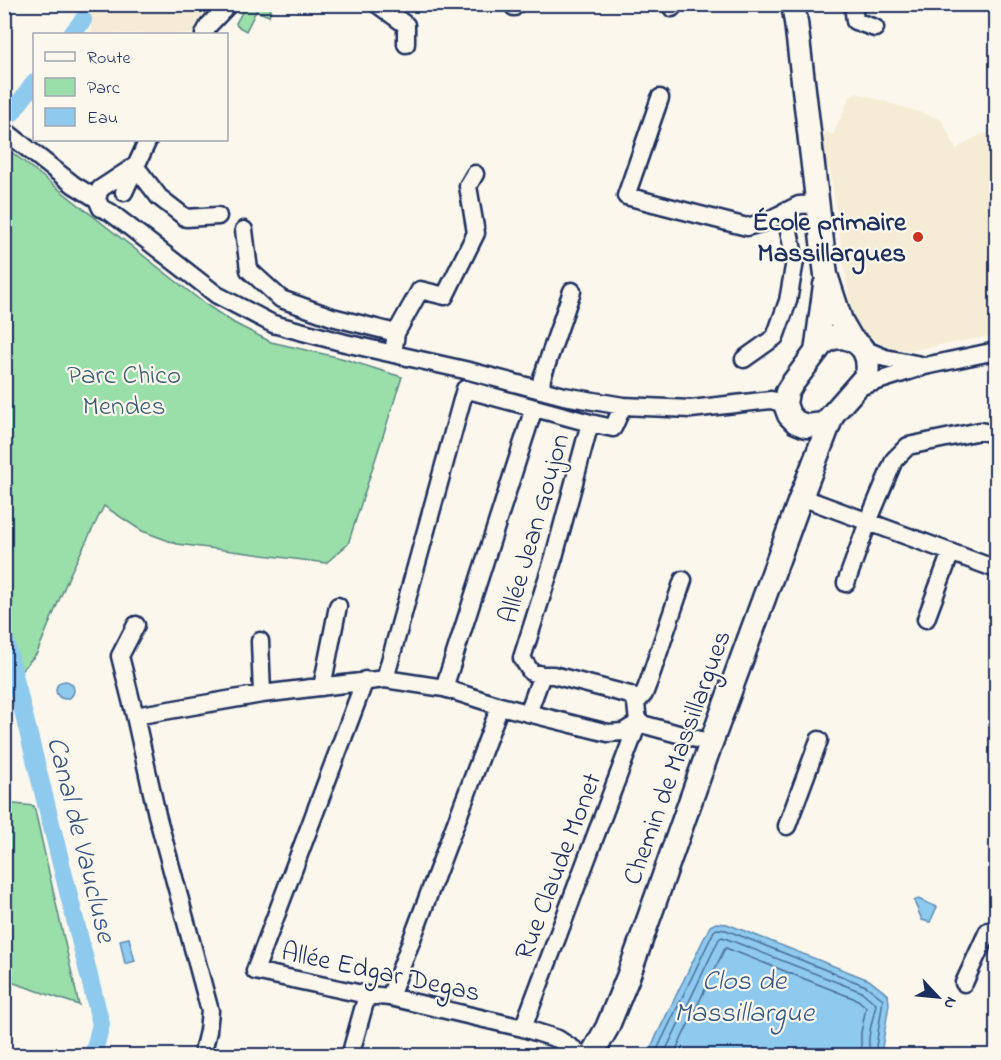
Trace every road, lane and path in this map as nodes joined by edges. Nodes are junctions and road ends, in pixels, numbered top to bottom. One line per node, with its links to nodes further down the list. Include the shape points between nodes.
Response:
1 (216, 4): 7 (street)
2 (229, 4): 7 (street)
3 (377, 4): 8 (street, via 406,25)
4 (792, 4): 15 (street)
5 (853, 4): 6 (street, via 855,21)
6 (875, 27)
7 (207, 30)
8 (406, 44)
9 (660, 98): 16 (street, via 626,196 747,227)
10 (4, 130): 14 (street, via 74,185)
11 (148, 141): 12 (street)
12 (135, 166): 14 (street); 17 (street, via 159,197 186,218)
13 (475, 174): 21 (street, via 468,186 476,233 444,296 420,290)
14 (111, 197): 25 (street, via 131,228 217,295 273,324)
15 (818, 204): 16 (street); 19 (street)
16 (785, 211): 26 (street, via 795,261 788,300 775,337)
17 (218, 216)
18 (244, 230): 21 (street, via 249,270 281,299 332,318)
19 (826, 275): 22 (street, via 841,321); 24 (street)
20 (572, 291): 29 (street)
21 (396, 333): 25 (street)
22 (858, 344): 24 (street, via 843,337 832,338); 27 (street, via 885,358); 28 (street, via 869,365)
23 (996, 351): 27 (street)
24 (816, 352): 32 (street, via 787,392)
25 (393, 354): 29 (street)
26 (744, 358)
27 (925, 366): 28 (street)
28 (859, 387): 33 (street)
29 (540, 390): 30 (street)
30 (623, 406): 32 (street, via 691,409 771,400); 34 (street, Allée Jean Goujon, via 613,428)
31 (534, 408): 34 (street); 48 (street, via 465,389); 51 (street)
32 (791, 413): 33 (street, via 806,426 824,424); 36 (street, Chemin de Massillargues, via 807,448)
33 (833, 414): 36 (street, Chemin de Massillargues)
34 (590, 423): 47 (street, Allée Jean Goujon, via 522,658 531,672)
35 (996, 434): 38 (street, via 980,431 908,446 894,460)
36 (809, 476): 37 (street, Chemin de Massillargues)
37 (801, 497): 38 (street); 59 (street, Chemin de Massillargues)
38 (868, 522): 39 (street); 42 (street)
39 (951, 552): 40 (street); 44 (street)
40 (996, 569)
41 (683, 580): 53 (street, via 650,681)
42 (846, 583)
43 (338, 606): 50 (street)
44 (926, 620)
45 (136, 625): 56 (street, via 120,656)
46 (260, 641): 52 (street)
47 (542, 675): 53 (street, via 630,695); 55 (street)
48 (386, 679): 49 (street); 51 (street)
49 (365, 680): 50 (street); 63 (street, Allée Edgar Degas, via 255,971)
50 (322, 687): 52 (street)
51 (444, 688): 54 (street)
52 (262, 694): 56 (street)
53 (636, 703): 57 (street)
54 (501, 706): 55 (street); 64 (street)
55 (528, 713): 57 (street, via 608,733 623,732)
56 (135, 716): 66 (street, via 210,1011)
57 (638, 723): 59 (street); 65 (street, Rue Claude Monet)
58 (819, 740): 60 (street)
59 (711, 743): 69 (street, Chemin de Massillargues, via 628,977)
60 (787, 826)
61 (996, 935): 62 (street, via 988,931)
62 (964, 983)
63 (367, 995): 64 (street, Allée Edgar Degas); 67 (street)
64 (390, 997): 65 (street, Allée Edgar Degas)
65 (523, 1028): 68 (street, Allée Edgar Degas, via 558,1039)
66 (202, 1056)
67 (350, 1056)
68 (584, 1056)
69 (591, 1056)

